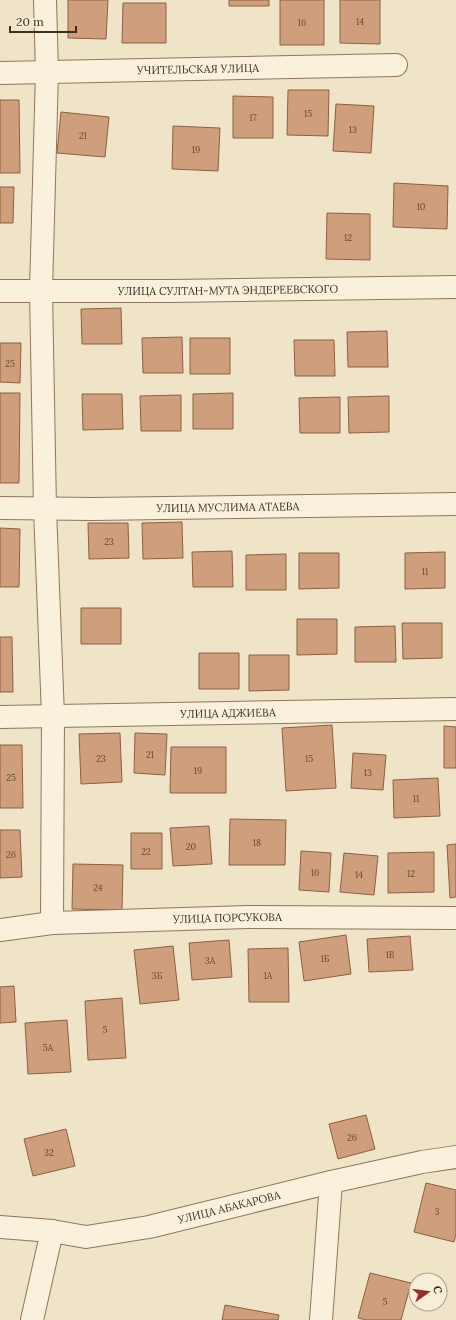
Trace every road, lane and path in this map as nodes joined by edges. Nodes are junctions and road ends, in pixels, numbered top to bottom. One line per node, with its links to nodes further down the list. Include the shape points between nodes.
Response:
1 (44, 0): 3 (street)
2 (396, 65): 3 (street, УЧИТЕЛЬСКАЯ УЛИЦА)
3 (47, 72): 4 (street, УЧИТЕЛЬСКАЯ УЛИЦА); 7 (street)
4 (0, 73)
5 (456, 287): 7 (street, УЛИЦА СУЛТАН-МУТА ЭНДЕРЕЕВСКОГО)
6 (0, 291): 7 (street, УЛИЦА СУЛТАН-МУТА ЭНДЕРЕЕВСКОГО)
7 (41, 291): 10 (street)
8 (456, 504): 10 (street, УЛИЦА МУСЛИМА АТАЕВА)
9 (0, 508): 10 (street, УЛИЦА МУСЛИМА АТАЕВА)
10 (45, 509): 12 (street)
11 (456, 709): 12 (street, УЛИЦА АДЖИЕВА)
12 (53, 716): 13 (street, УЛИЦА АДЖИЕВА); 15 (street)
13 (0, 717)
14 (456, 918): 15 (street, УЛИЦА ПОРСУКОВА, via 248,917)
15 (52, 923): 16 (street, УЛИЦА ПОРСУКОВА)
16 (0, 930)
17 (456, 1157): 18 (street, УЛИЦА АБАКАРОВА)
18 (331, 1182): 20 (street, УЛИЦА АБАКАРОВА, via 149,1226 86,1237); 22 (street)
19 (0, 1227): 20 (street, УЛИЦА АБАКАРОВА)
20 (52, 1231): 21 (street)
21 (32, 1320)
22 (322, 1320)

